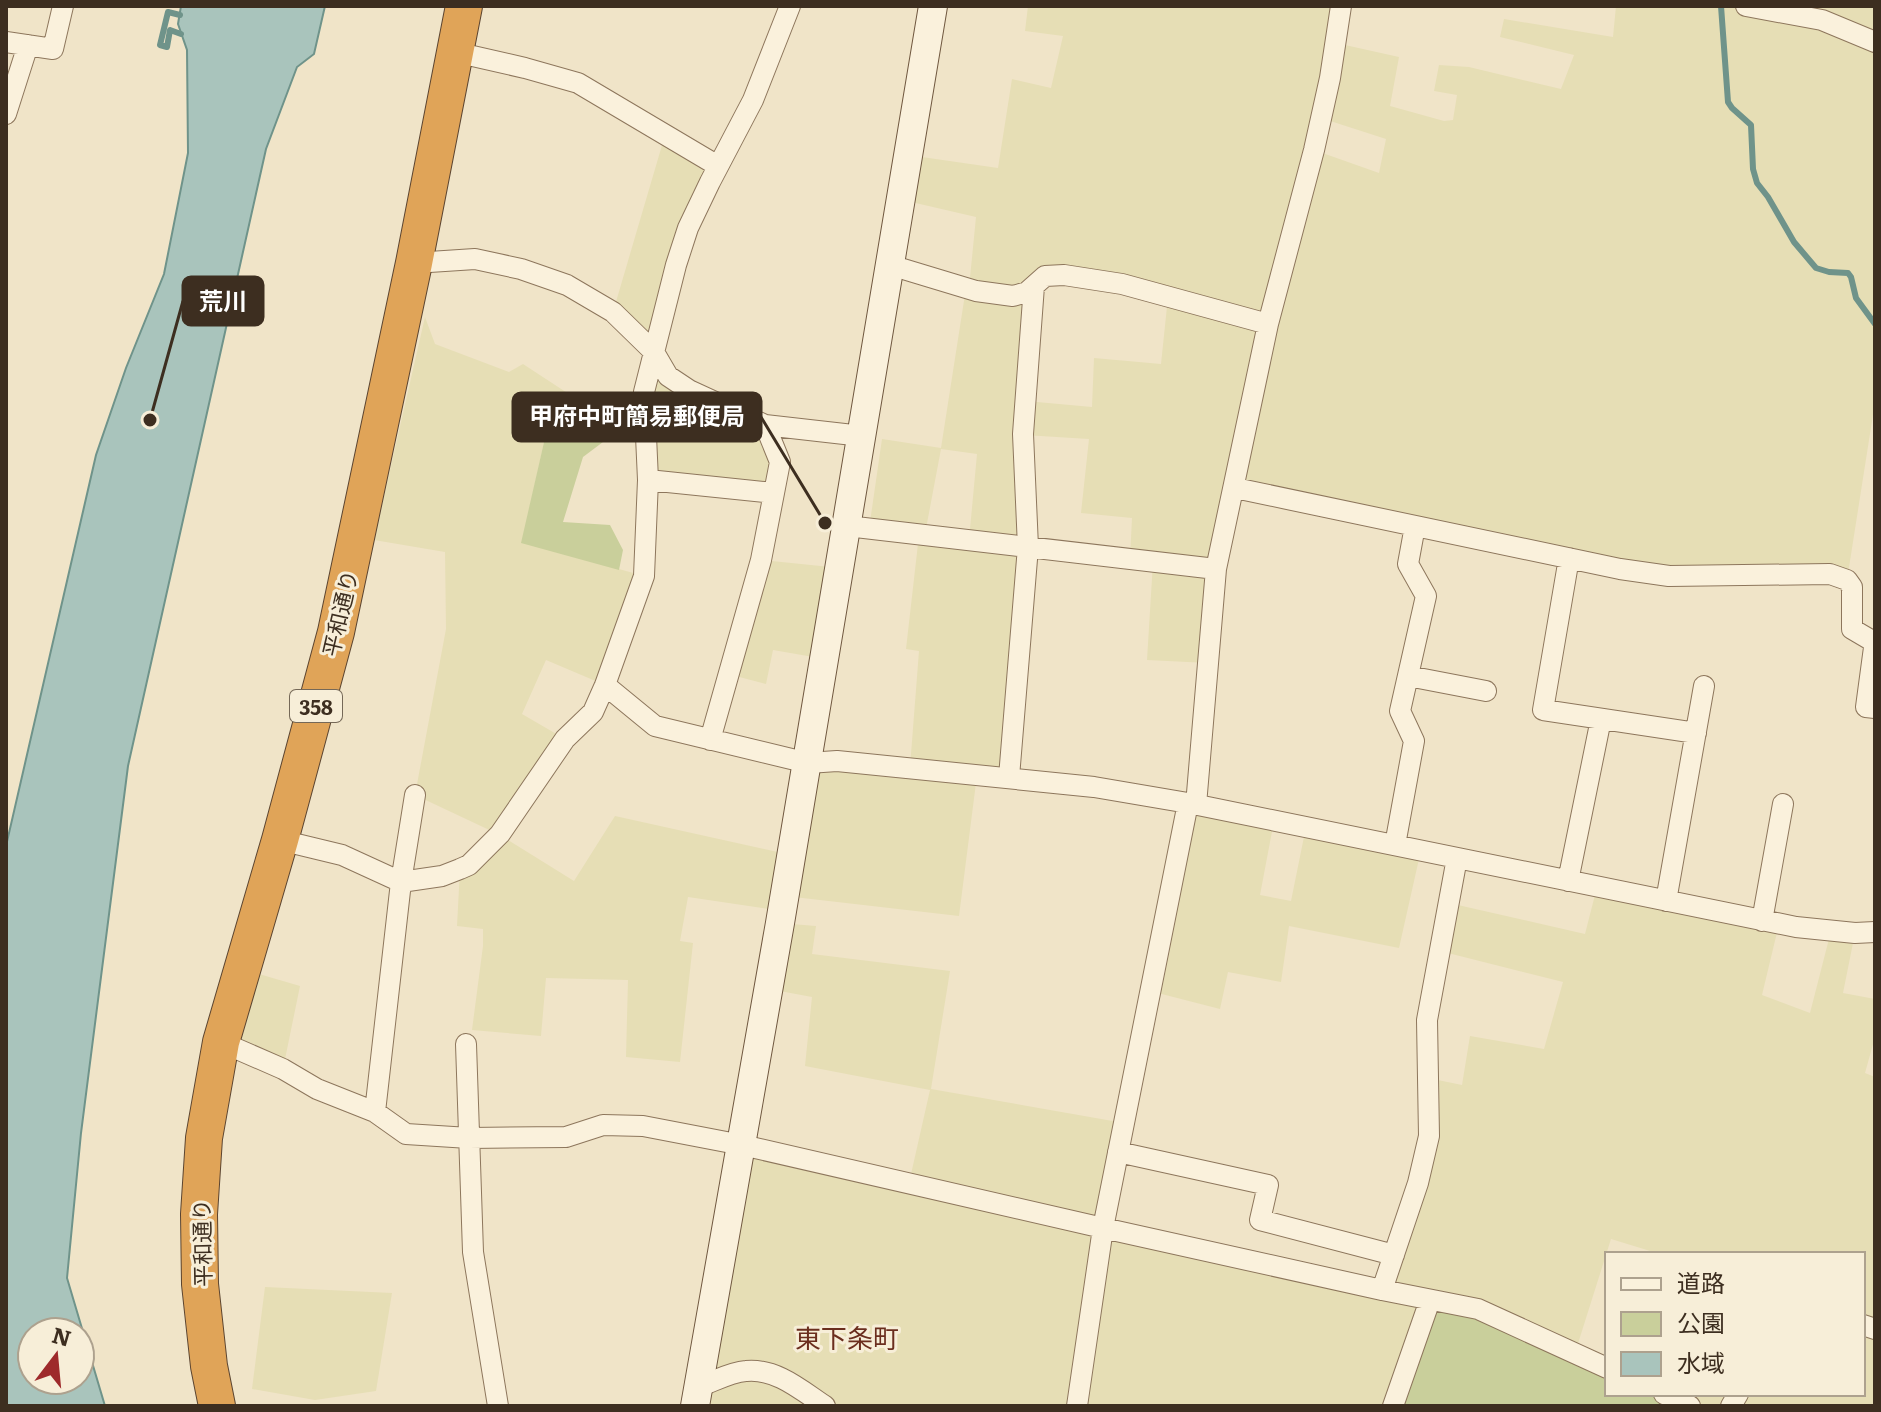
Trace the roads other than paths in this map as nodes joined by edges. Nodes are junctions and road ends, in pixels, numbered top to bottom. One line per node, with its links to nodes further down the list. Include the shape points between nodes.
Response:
1 (63, 6): 9 (street, via 53,49)
2 (464, 6): 10 (highway, 平和通り / 358)
3 (790, 6): 12 (street, via 753,100)
4 (933, 6): 14 (street)
5 (1341, 6): 16 (street, via 1314,150)
6 (1746, 6): 8 (street, via 1822,20)
7 (6, 42): 9 (street)
8 (1875, 42)
9 (28, 45): 11 (street)
10 (455, 52): 12 (street, via 578,83); 13 (highway, 平和通り / 358)
11 (6, 114)
12 (718, 166): 17 (street, via 688,228)
13 (414, 263): 17 (street, via 475,259 567,285 613,312); 42 (highway, 平和通り / 358, via 336,632)
14 (890, 265): 15 (street, via 976,291 1013,296); 19 (street)
15 (1034, 286): 16 (street, via 1045,276 1064,275 1122,284); 25 (street, via 1023,434)
16 (1268, 324): 21 (street)
17 (654, 352): 18 (street, via 668,376 689,390); 20 (street, via 644,392)
18 (765, 425): 19 (street); 22 (street, via 780,462)
19 (862, 436): 23 (street)
20 (648, 480): 22 (street); 30 (street, via 644,576)
21 (1235, 488): 24 (street); 27 (street)
22 (774, 493): 36 (street, via 761,560)
23 (847, 526): 25 (street); 37 (street)
24 (1415, 526): 26 (street); 29 (street, via 1408,564 1426,596)
25 (1028, 547): 27 (street); 38 (street)
26 (1569, 558): 28 (street, via 1669,576 1830,574 1852,587 1852,629); 34 (street, via 1543,710)
27 (1216, 569): 40 (street)
28 (1875, 640): 33 (street, via 1866,707)
29 (1408, 676): 32 (street); 43 (street, via 1400,711 1414,741)
30 (605, 685): 36 (street, via 655,726); 46 (street, via 593,712 565,739 500,834 469,865 442,876)
31 (1704, 686): 35 (street)
32 (1486, 691)
33 (1875, 708)
34 (1601, 719): 35 (street); 45 (street)
35 (1696, 733): 47 (street)
36 (710, 740): 37 (street)
37 (808, 763): 38 (street, via 837,761); 54 (street)
38 (1009, 777): 40 (street)
39 (415, 795): 46 (street)
40 (1192, 804): 43 (street); 55 (street)
41 (1783, 804): 48 (street)
42 (280, 840): 46 (street, via 342,855); 50 (highway, 平和通り / 358)
43 (1395, 845): 44 (street)
44 (1457, 858): 45 (street); 57 (street, via 1427,1020 1429,1136)
45 (1568, 881): 47 (street)
46 (401, 882): 52 (street)
47 (1666, 901): 48 (street)
48 (1762, 921): 49 (street)
49 (1875, 932)
50 (221, 1042): 52 (street); 63 (highway, 平和通り / 358, via 204,1138 199,1214 200,1284)
51 (466, 1044): 53 (street)
52 (375, 1112): 53 (street, via 406,1134)
53 (469, 1138): 54 (street, via 566,1137 603,1125 643,1126); 64 (street, via 473,1252)
54 (742, 1145): 56 (street); 61 (street)
55 (1118, 1152): 56 (street); 57 (street, via 1268,1185 1260,1220)
56 (1103, 1228): 58 (street); 66 (street)
57 (1394, 1255): 58 (street)
58 (1382, 1290): 59 (street)
59 (1430, 1300): 60 (street, via 1478,1309); 67 (street)
60 (1605, 1367)
61 (696, 1396): 65 (street, via 744,1370 769,1373)
62 (1668, 1396): 68 (street)
63 (217, 1406)
64 (498, 1406)
65 (825, 1406)
66 (1077, 1406)
67 (1393, 1406)
68 (1690, 1406)

